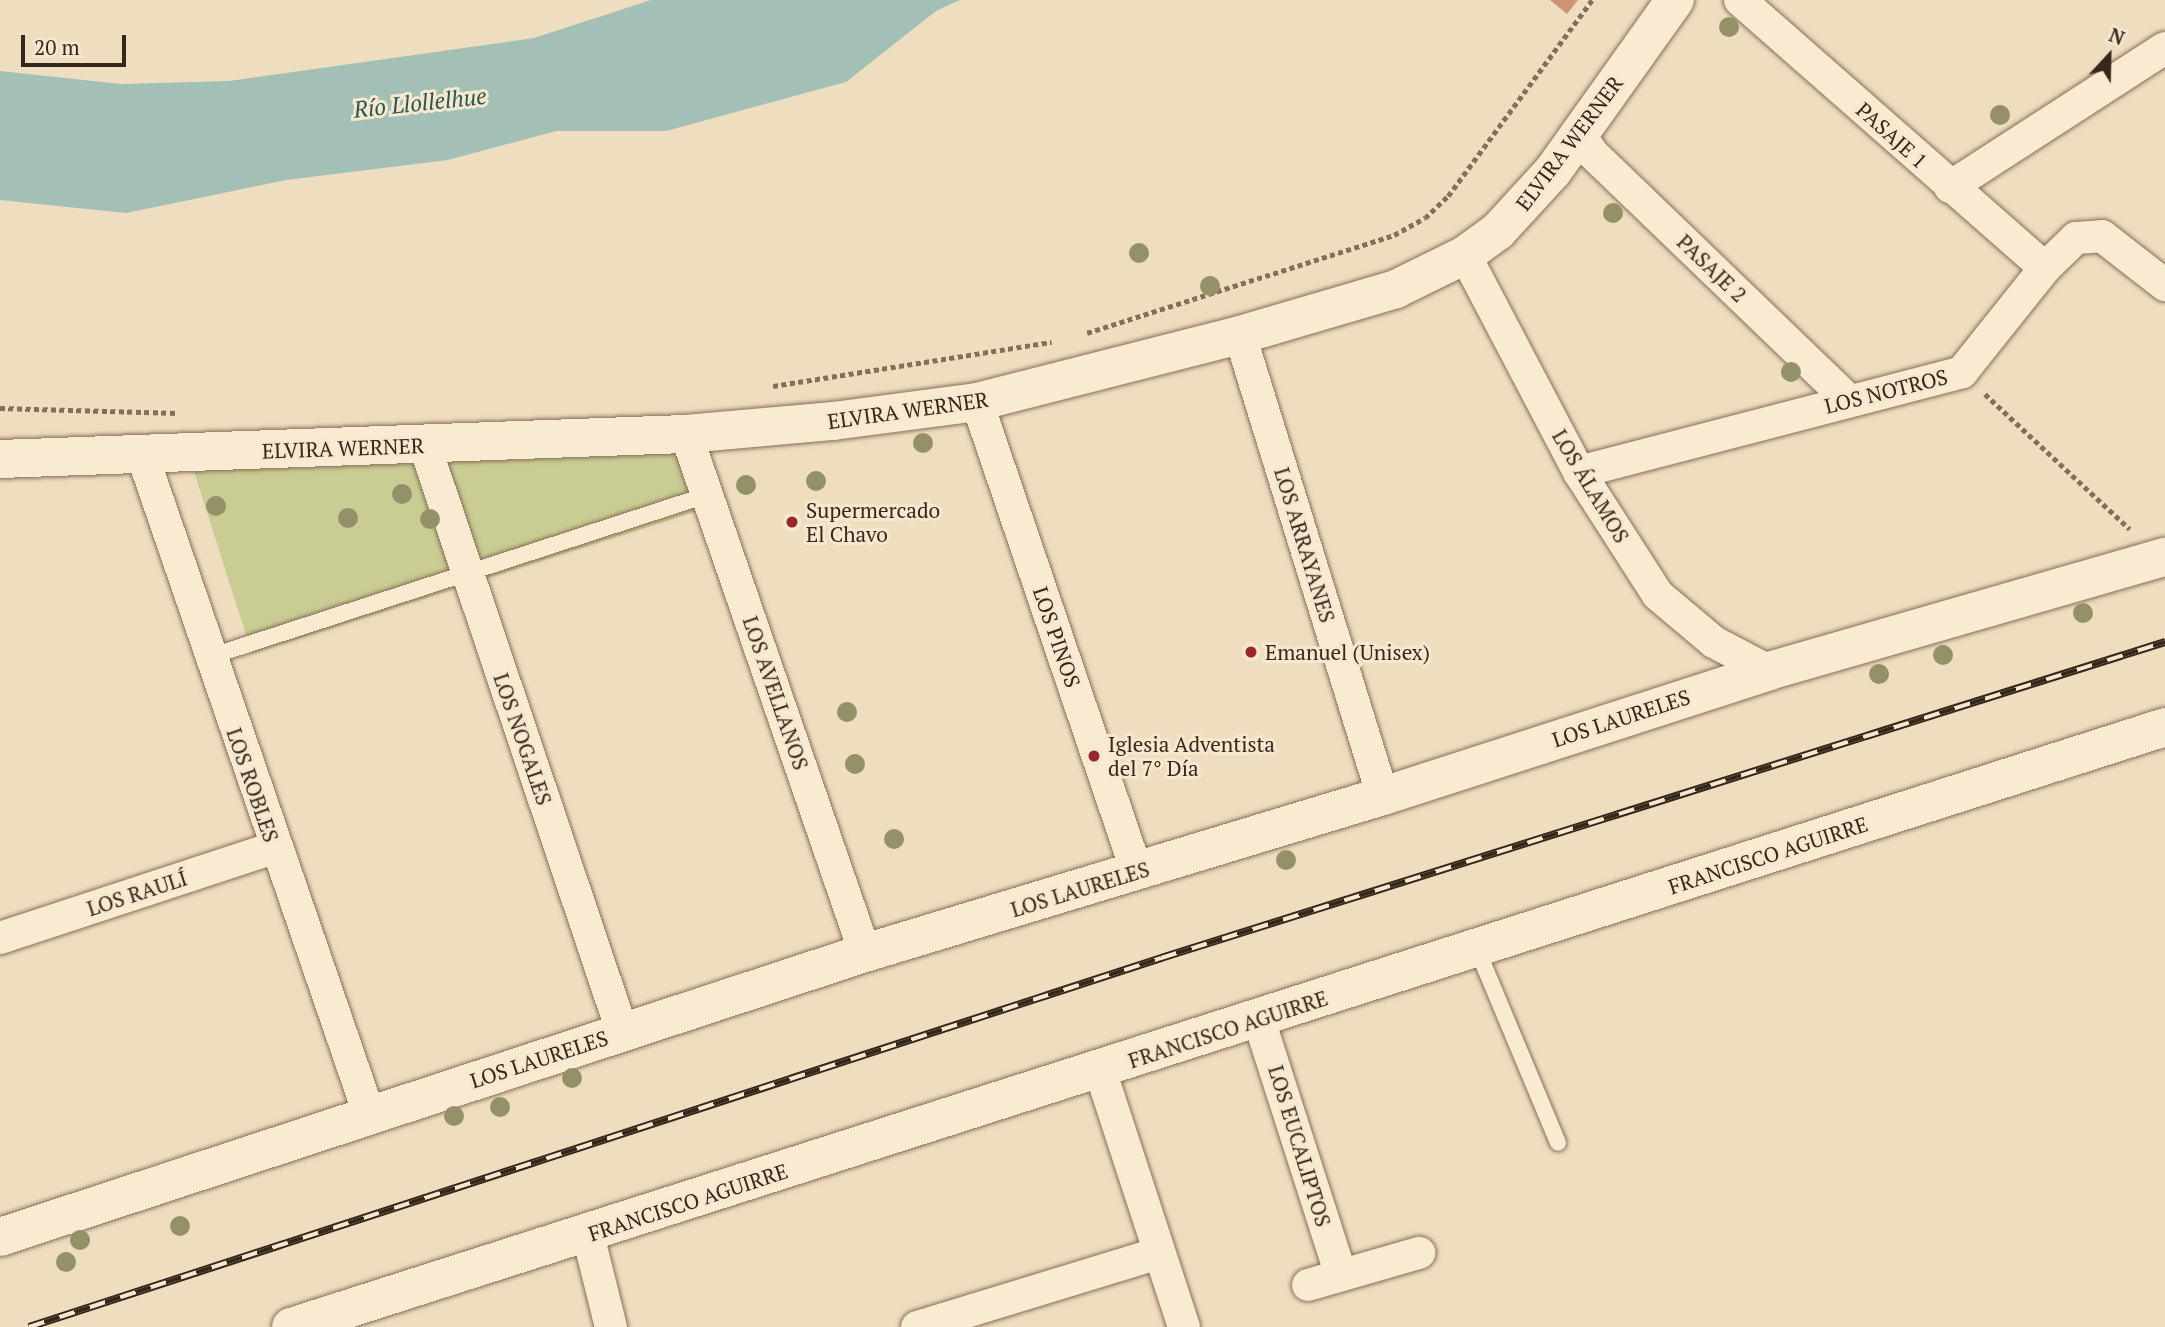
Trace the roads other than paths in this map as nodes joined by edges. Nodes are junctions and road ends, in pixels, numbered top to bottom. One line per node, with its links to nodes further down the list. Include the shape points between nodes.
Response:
1 (1675, 0): 4 (street, ELVIRA WERNER)
2 (1740, 0): 5 (street, PASAJE 1)
3 (2165, 48): 5 (street)
4 (1579, 134): 6 (street, ELVIRA WERNER, via 1527,203); 10 (street, PASAJE 2, via 1593,155)
5 (1950, 187): 7 (street, PASAJE 1)
6 (1465, 255): 9 (street, ELVIRA WERNER, via 1396,289); 17 (street, LOS ÁLAMOS)
7 (2045, 268): 8 (street, LOS NOTROS, via 2076,238 2102,236); 10 (street, LOS NOTROS, via 1962,373)
8 (2165, 285)
9 (1240, 335): 11 (street, ELVIRA WERNER); 25 (street, LOS ARRAYANES)
10 (1849, 400): 17 (street, LOS NOTROS)
11 (977, 402): 12 (street, ELVIRA WERNER); 27 (street, LOS PINOS)
12 (686, 434): 13 (street, ELVIRA WERNER); 19 (street, LOS AVELLANOS)
13 (425, 446): 14 (street, ELVIRA WERNER); 21 (street, LOS NOGALES)
14 (142, 454): 16 (street, ELVIRA WERNER); 22 (street, LOS ROBLES)
15 (0, 458): 16 (street)
16 (56, 460): 18 (street, ELVIRA WERNER)
17 (1579, 472): 23 (street, LOS ÁLAMOS, via 1658,595 1714,642)
18 (0, 478)
19 (707, 495): 21 (lane); 30 (street, LOS AVELLANOS)
20 (2163, 557): 23 (street, LOS LAURELES)
21 (468, 573): 22 (lane); 32 (street, LOS NOGALES)
22 (209, 657): 26 (street, LOS ROBLES)
23 (1769, 671): 25 (street, LOS LAURELES)
24 (2165, 727): 29 (street, FRANCISCO AGUIRRE)
25 (1383, 796): 27 (street, LOS LAURELES)
26 (274, 848): 28 (street, LOS RAULÍ); 34 (street, LOS ROBLES)
27 (1137, 872): 30 (street, LOS LAURELES)
28 (0, 938)
29 (1477, 948): 31 (street, FRANCISCO AGUIRRE); 35 (lane)
30 (866, 953): 32 (street, LOS LAURELES)
31 (1259, 1020): 33 (street, FRANCISCO AGUIRRE); 40 (street, LOS EUCALIPTOS)
32 (622, 1031): 34 (street, LOS LAURELES)
33 (1100, 1070): 36 (street, FRANCISCO AGUIRRE); 39 (street)
34 (369, 1114): 37 (street, LOS LAURELES)
35 (1558, 1143)
36 (588, 1235): 42 (street, FRANCISCO AGUIRRE); 43 (street)
37 (0, 1237)
38 (1419, 1253): 40 (street)
39 (1156, 1254): 44 (street); 45 (street)
40 (1340, 1273): 41 (street)
41 (1308, 1285)
42 (290, 1327)
43 (611, 1327)
44 (917, 1327)
45 (1184, 1327)

